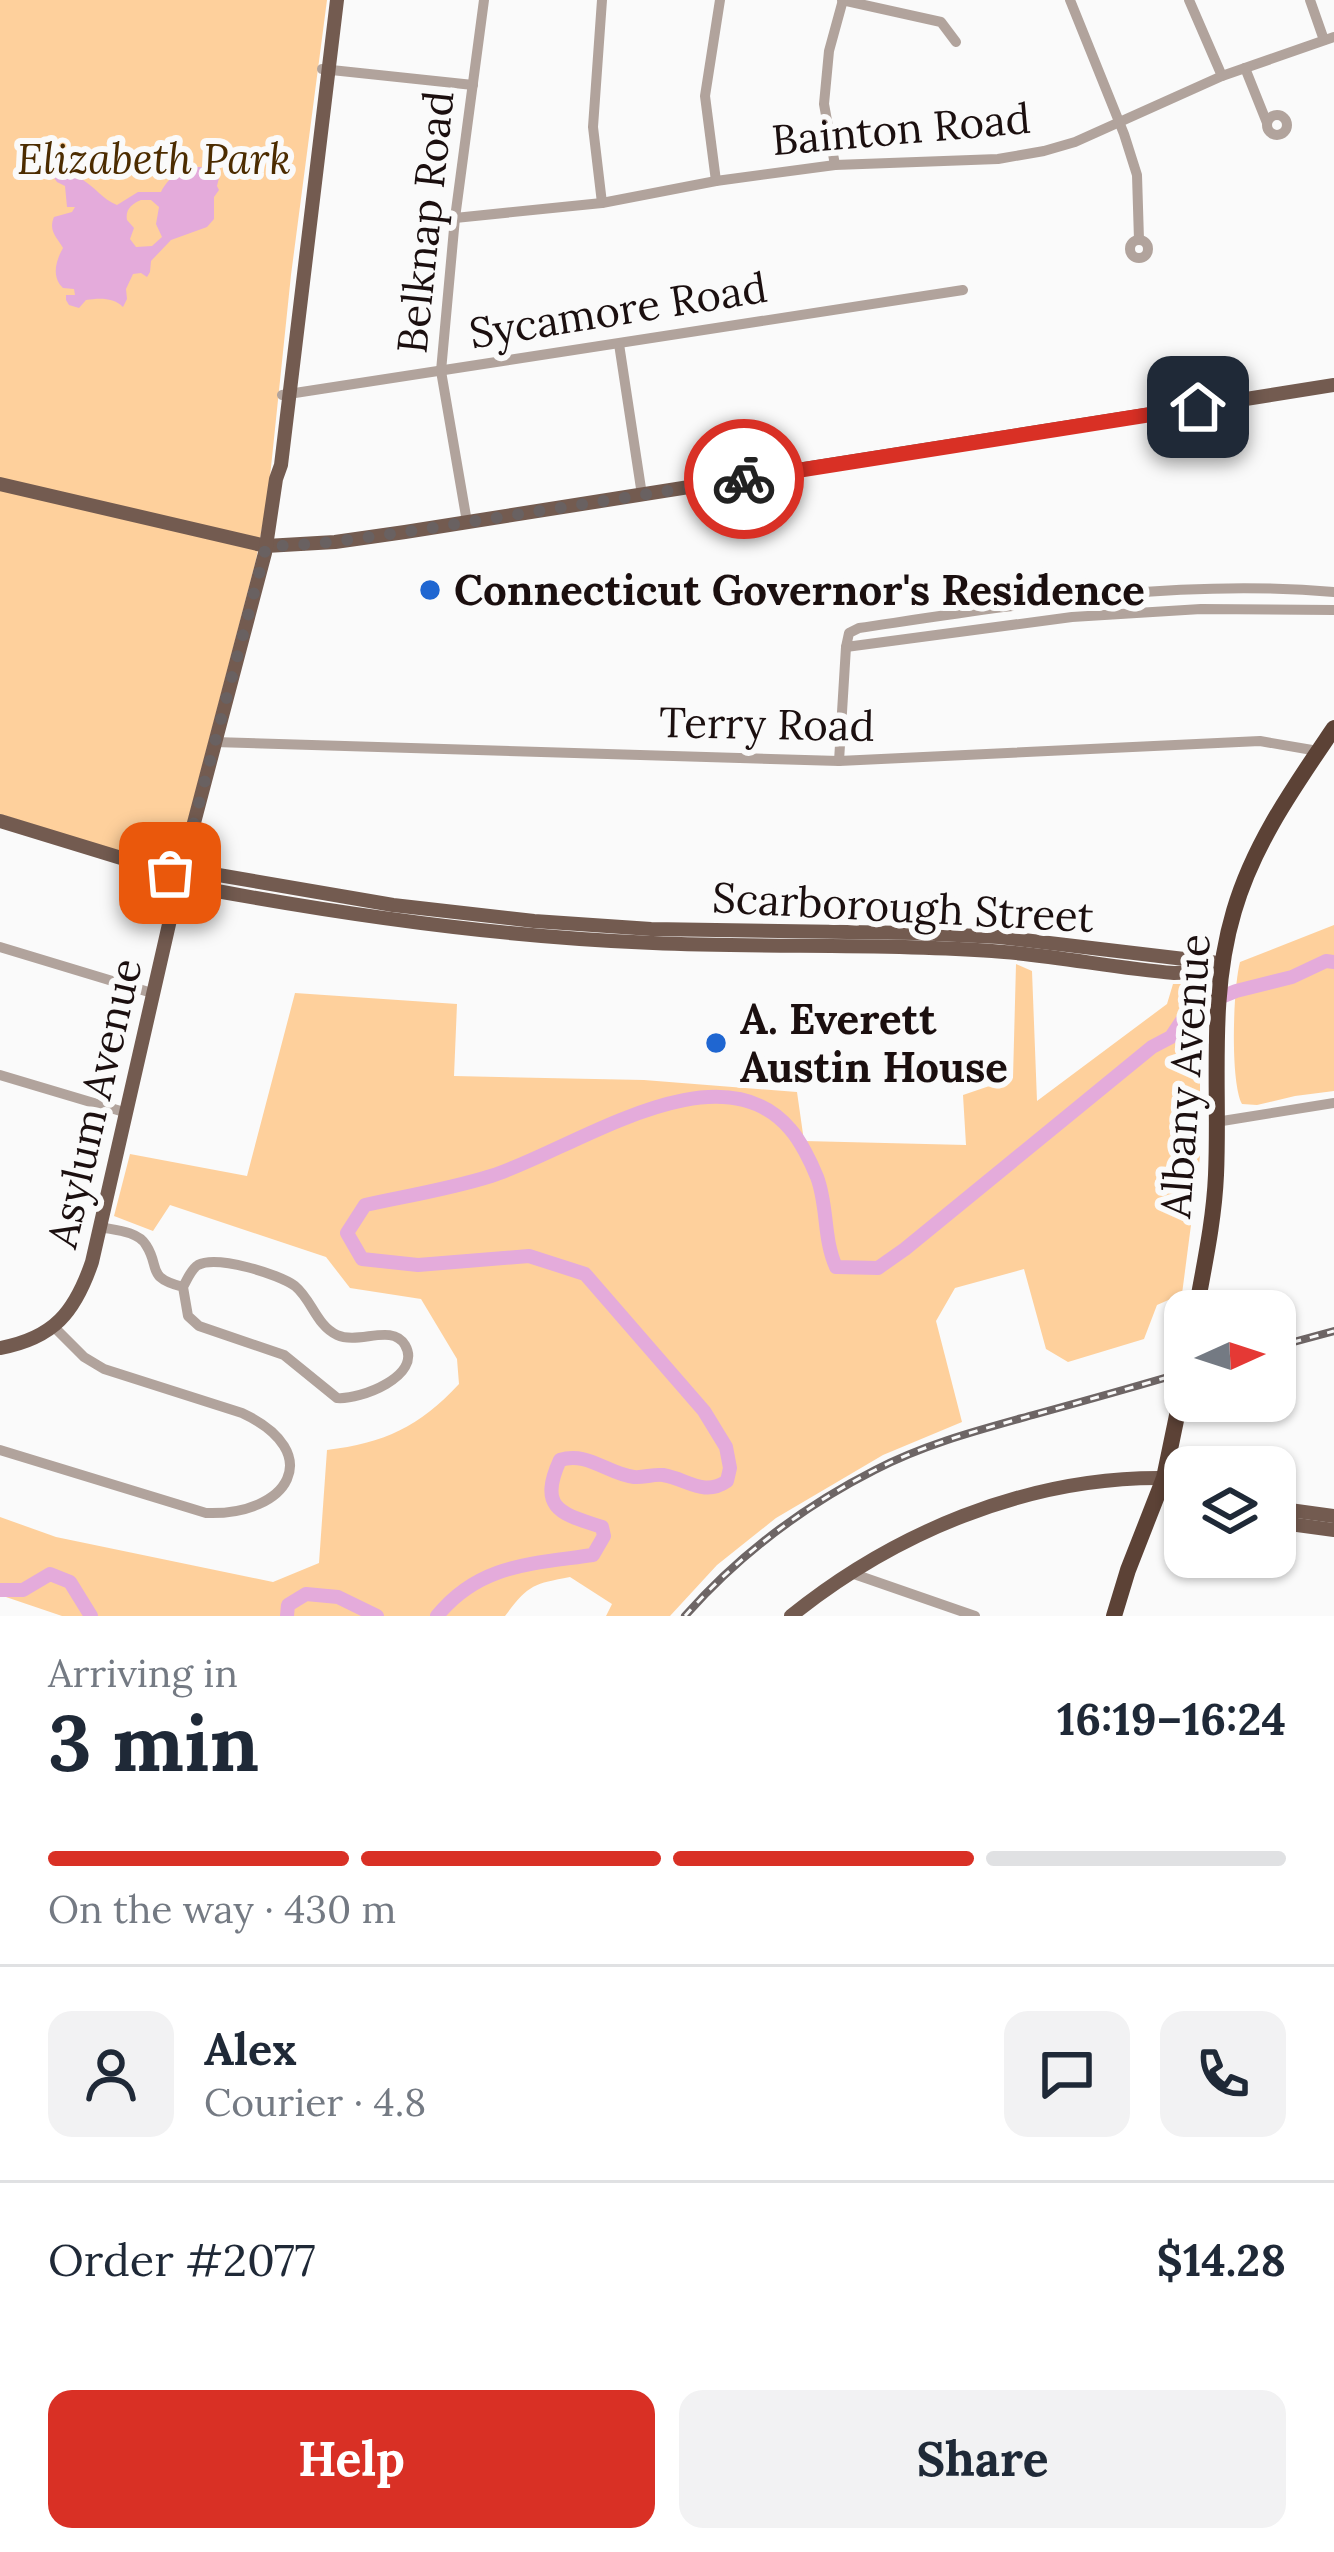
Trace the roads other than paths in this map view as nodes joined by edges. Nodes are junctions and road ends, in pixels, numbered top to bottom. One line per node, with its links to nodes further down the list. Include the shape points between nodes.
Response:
1 (333, 0): 12 (main road, Asylum Avenue)
2 (484, 0): 14 (street, Belknap Road)
3 (602, 0): 19 (street, via 593,127)
4 (720, 0): 18 (street, via 705,96)
5 (843, 0): 10 (street, via 941,22); 17 (street, via 824,104)
6 (1070, 0): 15 (street)
7 (1190, 0): 13 (street)
8 (1310, 0): 9 (street)
9 (1329, 39): 11 (street, Bainton Road)
10 (956, 42)
11 (1245, 68): 13 (street, Bainton Road); 16 (street)
12 (325, 70): 14 (street); 26 (main road, Asylum Avenue)
13 (1222, 76): 15 (street, Bainton Road)
14 (472, 85): 20 (street, Belknap Road)
15 (1118, 121): 17 (street, Bainton Road, via 1075,142 998,159); 21 (street, via 1137,175)
16 (1267, 123)
17 (835, 165): 18 (street, Bainton Road)
18 (716, 181): 19 (street, Bainton Road)
19 (602, 203): 20 (street, Bainton Road)
20 (455, 218): 24 (street, Belknap Road)
21 (1139, 240)
22 (963, 290): 23 (street, Sycamore Road)
23 (619, 344): 24 (street, Sycamore Road); 28 (street)
24 (441, 371): 26 (street, Sycamore Road); 29 (street, Belknap Road)
25 (1334, 385): 28 (main road)
26 (286, 395): 30 (main road, Asylum Avenue)
27 (0, 484): 30 (main road)
28 (642, 495): 29 (main road)
29 (467, 522): 30 (main road)
30 (266, 547): 35 (main road, Asylum Avenue)
31 (1334, 592): 33 (street, via 1247,589 1009,606 859,628)
32 (1334, 610): 33 (street, via 1072,617)
33 (846, 647): 37 (street)
34 (1334, 728): 36 (highway, Albany Avenue)
35 (214, 742): 37 (street, Terry Road); 39 (main road, Asylum Avenue)
36 (1318, 752): 37 (street, Terry Road, via 1259,741); 41 (highway, Albany Avenue, via 1252,859)
37 (838, 760)
38 (0, 821): 39 (main road, Scarborough Street)
39 (180, 876): 41 (main road, Scarborough Street, via 190,886 534,928 999,944); 42 (main road, Asylum Avenue)
40 (0, 947): 42 (street)
41 (1221, 964): 46 (highway, Albany Avenue)
42 (152, 994): 45 (main road, Asylum Avenue)
43 (0, 1075): 45 (street)
44 (1334, 1103): 46 (street)
45 (124, 1112): 47 (main road, Asylum Avenue)
46 (1216, 1122): 49 (highway, Albany Avenue)
47 (100, 1227): 48 (street, via 135,1235 146,1243 155,1273); 50 (main road, Asylum Avenue, via 82,1292)
48 (183, 1287): 48 (street, via 188,1316 199,1326 284,1355 338,1398 399,1377 408,1361 399,1337 338,1335 294,1286 248,1268 199,1265)
49 (1200, 1290)
50 (54, 1327): 51 (main road); 52 (street, via 104,1369 260,1421 284,1445 285,1483 255,1508 206,1513)
51 (0, 1348)
52 (0, 1450)
53 (1164, 1478): 59 (main road, via 1055,1488 984,1508); 62 (highway)
54 (1334, 1516): 57 (main road)
55 (1296, 1518): 57 (main road)
56 (1296, 1519): 57 (main road)
57 (1299, 1519): 58 (main road)
58 (1334, 1530)
59 (851, 1573): 60 (main road); 61 (street)
60 (791, 1616)
61 (975, 1616)
62 (1114, 1616)

